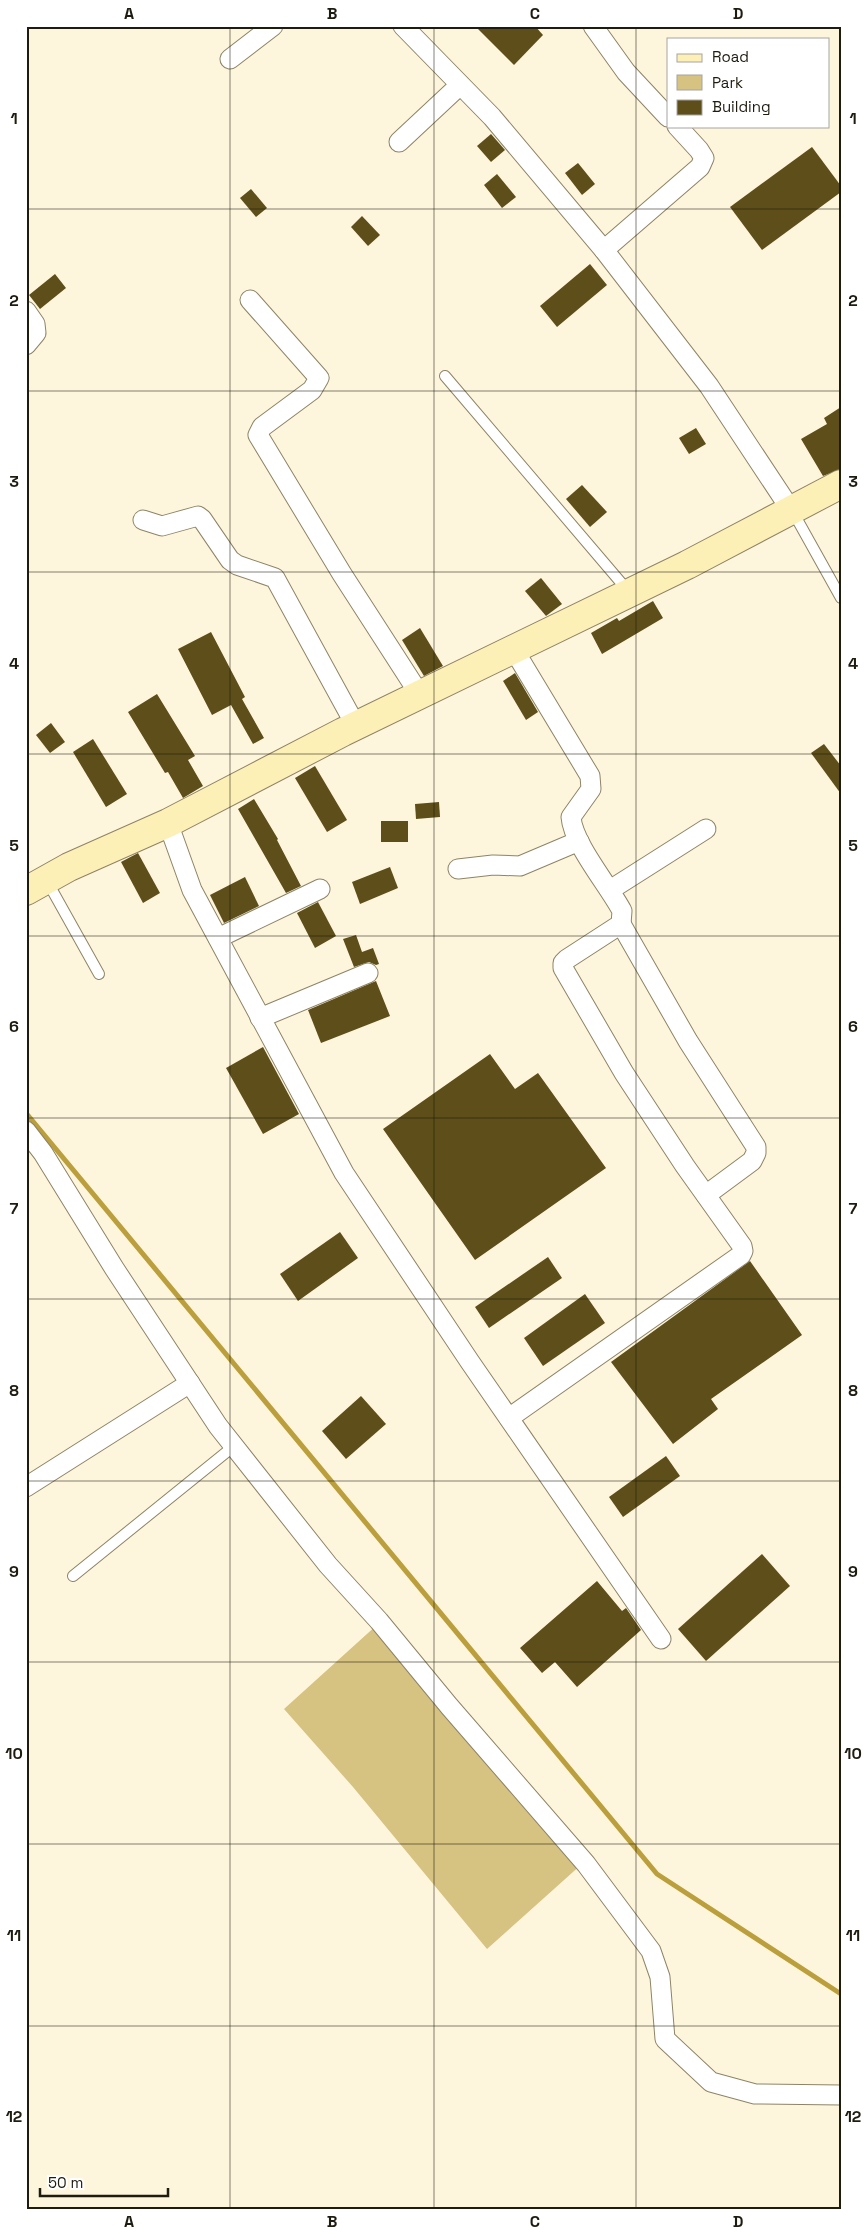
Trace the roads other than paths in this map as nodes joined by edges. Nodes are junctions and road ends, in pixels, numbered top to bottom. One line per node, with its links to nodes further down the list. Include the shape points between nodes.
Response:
1 (273, 26): 4 (street)
2 (403, 26): 5 (street)
3 (593, 26): 6 (street, via 626,72)
4 (230, 60)
5 (460, 85): 8 (street); 9 (street, via 492,117)
6 (667, 116)
7 (679, 128): 9 (street, via 704,158 700,167)
8 (399, 142)
9 (604, 250): 15 (street, via 709,386)
10 (250, 300): 20 (street, via 319,378 312,390 262,427 258,435)
11 (26, 311): 12 (street, via 35,324 36,332)
12 (26, 345)
13 (445, 376): 17 (lane)
14 (841, 484): 15 (main road)
15 (792, 510): 17 (main road); 18 (lane)
16 (143, 520): 21 (street, via 162,526 198,516 237,566 275,578)
17 (630, 593): 19 (main road)
18 (841, 598)
19 (514, 650): 20 (main road); 24 (street, via 590,776 591,789 571,817)
20 (420, 695): 21 (main road)
21 (356, 726): 22 (main road)
22 (168, 823): 26 (main road, via 70,867); 30 (street, via 192,890)
23 (706, 829): 28 (street)
24 (579, 841): 25 (street, via 520,866); 28 (street)
25 (458, 869)
26 (36, 886): 32 (lane)
27 (320, 889): 30 (street)
28 (610, 890): 29 (street, via 622,912)
29 (621, 924): 35 (street, via 688,1041 756,1147 752,1161); 35 (street, via 567,959 563,968 624,1073)
30 (218, 938): 33 (street)
31 (368, 973): 33 (street)
32 (99, 974)
33 (260, 1018): 37 (street, via 344,1173)
34 (26, 1131): 36 (street)
35 (706, 1195): 37 (street, via 742,1246 741,1255)
36 (190, 1383): 38 (street); 39 (street)
37 (509, 1418): 41 (street)
38 (234, 1446): 40 (lane); 42 (street, via 328,1565 586,1864 646,1944 660,1978 665,2039 711,2082 755,2094)
39 (26, 1487)
40 (73, 1576)
41 (661, 1639)
42 (841, 2095)

